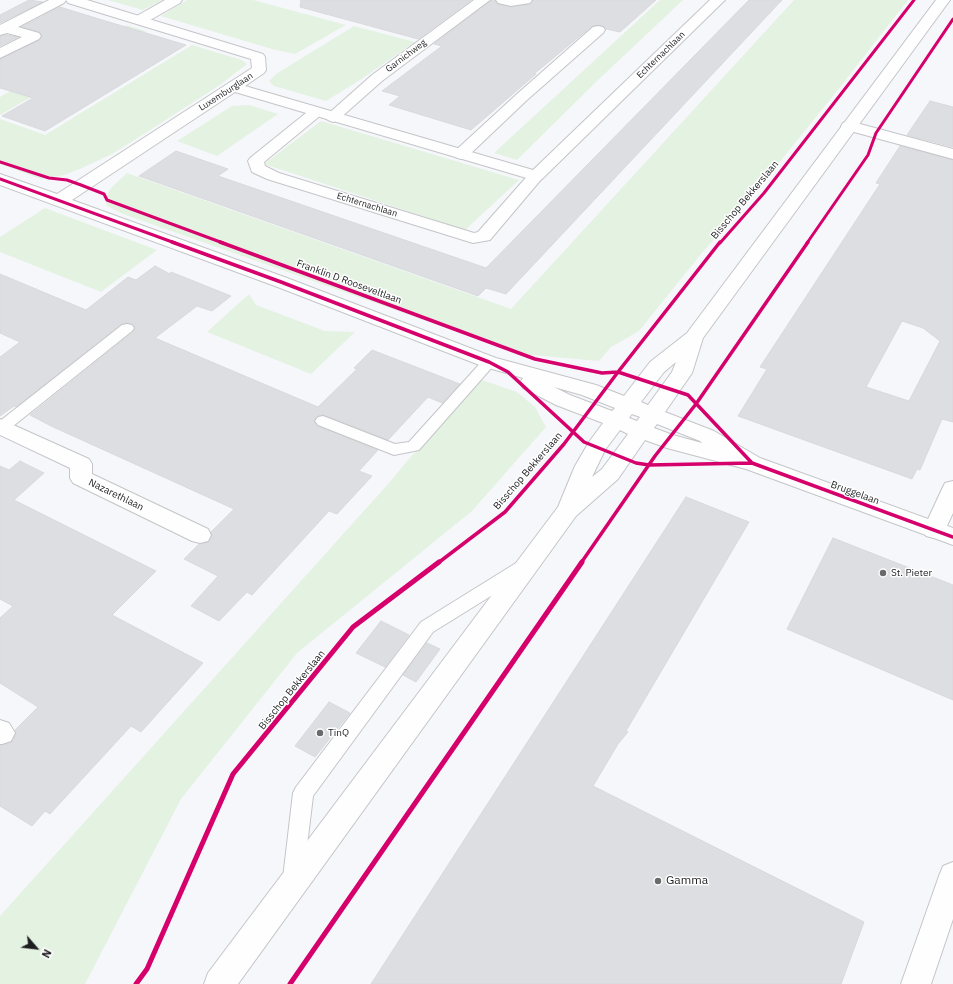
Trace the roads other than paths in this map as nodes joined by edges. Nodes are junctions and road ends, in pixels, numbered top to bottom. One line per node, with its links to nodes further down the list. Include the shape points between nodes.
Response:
1 (59, 0): 10 (street)
2 (73, 0): 9 (street, Luxemburglaan)
3 (175, 0): 9 (street)
4 (483, 0): 15 (street, Garnichweg, via 378,78)
5 (503, 0): 6 (street)
6 (525, 0)
7 (718, 0): 19 (street, Echternachlaan)
8 (943, 0): 16 (street)
9 (140, 20): 13 (street, Luxemburglaan, via 258,57 259,70)
10 (3, 30): 12 (street, via 34,36)
11 (598, 30): 17 (street)
12 (0, 54)
13 (234, 86): 14 (street); 21 (street, Luxemburglaan)
14 (316, 112): 15 (street); 19 (street, Echternachlaan, via 256,161 258,169 273,176 473,238 484,236)
15 (333, 117): 17 (street)
16 (849, 126): 18 (street); 23 (street)
17 (461, 154): 19 (street)
18 (953, 154)
19 (536, 176)
20 (0, 179): 21 (street)
21 (60, 200): 24 (street)
22 (127, 328): 29 (lane)
23 (694, 337): 25 (street, via 657,367); 26 (street, via 682,373)
24 (489, 362): 25 (street, via 589,390); 27 (lane, via 414,446 394,450); 28 (street, via 563,400)
25 (628, 405): 26 (street, Bruggelaan); 28 (street)
26 (654, 414): 30 (street); 31 (street, Bruggelaan, via 707,436)
27 (323, 420)
28 (616, 421): 30 (street, Bruggelaan); 33 (street, via 596,447)
29 (1, 427): 35 (street, Nazarethlaan, via 80,464 81,478)
30 (642, 431): 31 (street, Bruggelaan, via 667,441); 33 (street, via 610,474)
31 (752, 463): 34 (street, Bruggelaan)
32 (953, 489): 34 (street)
33 (568, 510): 36 (street)
34 (944, 534)
35 (200, 535)
36 (528, 564): 38 (street); 38 (lane, via 427,627 307,786 303,793)
37 (953, 876): 40 (street)
38 (292, 885): 39 (street)
39 (219, 984)
40 (916, 984)

